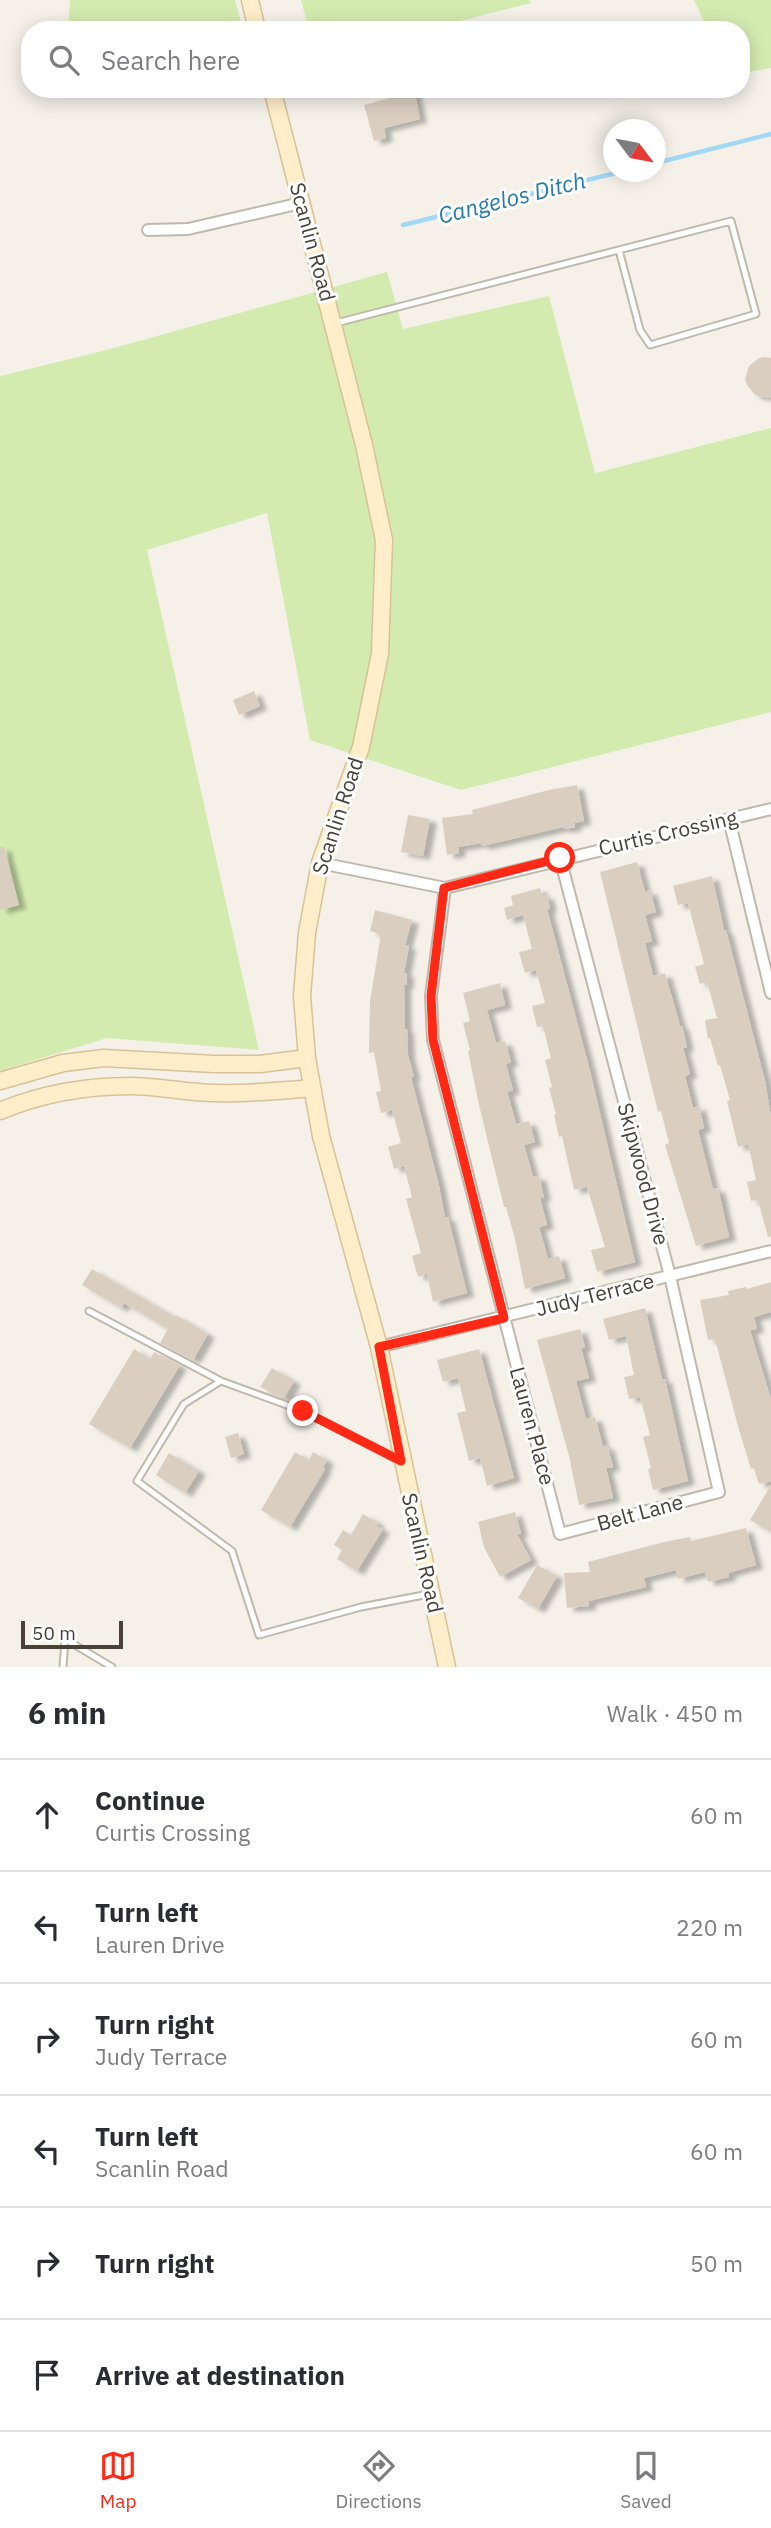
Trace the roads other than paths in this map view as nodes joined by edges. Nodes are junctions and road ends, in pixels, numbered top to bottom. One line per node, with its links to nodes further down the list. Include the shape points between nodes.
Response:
1 (250, 0): 2 (street)
2 (255, 21)
3 (274, 98): 4 (street, Scanlin Road)
4 (301, 203): 5 (street, via 188,229); 7 (street, Scanlin Road)
5 (148, 230)
6 (619, 250): 6 (lane, via 731,221 756,314 650,345 640,330); 7 (lane)
7 (333, 324): 11 (street, Scanlin Road, via 384,540 380,654 361,747)
8 (771, 809): 9 (street, Curtis Crossing)
9 (729, 819): 10 (street, Curtis Crossing); 13 (street)
10 (560, 858): 12 (street, Curtis Crossing); 19 (street, Skipwood Drive)
11 (320, 863): 12 (street, Curtis Crossing); 14 (street, Scanlin Road, via 302,996)
12 (444, 888): 21 (street, Lauren Place, via 431,996 433,1040)
13 (771, 993)
14 (307, 1058): 15 (street, via 260,1064 104,1058 63,1063); 16 (street, Scanlin Road)
15 (0, 1081)
16 (312, 1088): 17 (street, via 244,1094 100,1087 59,1093); 22 (street, Scanlin Road)
17 (0, 1111)
18 (771, 1251): 19 (street, Judy Terrace)
19 (670, 1276): 21 (street, Judy Terrace); 25 (street, Skipwood Drive)
20 (89, 1311): 23 (lane)
21 (504, 1318): 22 (street, Judy Terrace); 26 (street, Lauren Place)
22 (379, 1347): 24 (street, Scanlin Road)
23 (221, 1381): 24 (lane, via 303,1411); 27 (lane, via 184,1404 137,1481 232,1551 260,1634)
24 (401, 1461): 27 (street, Scanlin Road)
25 (719, 1492): 26 (street, Belt Lane)
26 (560, 1534)
27 (433, 1593): 30 (street, Scanlin Road)
28 (62, 1667): 29 (lane, via 65,1639)
29 (112, 1667)
30 (447, 1667)

